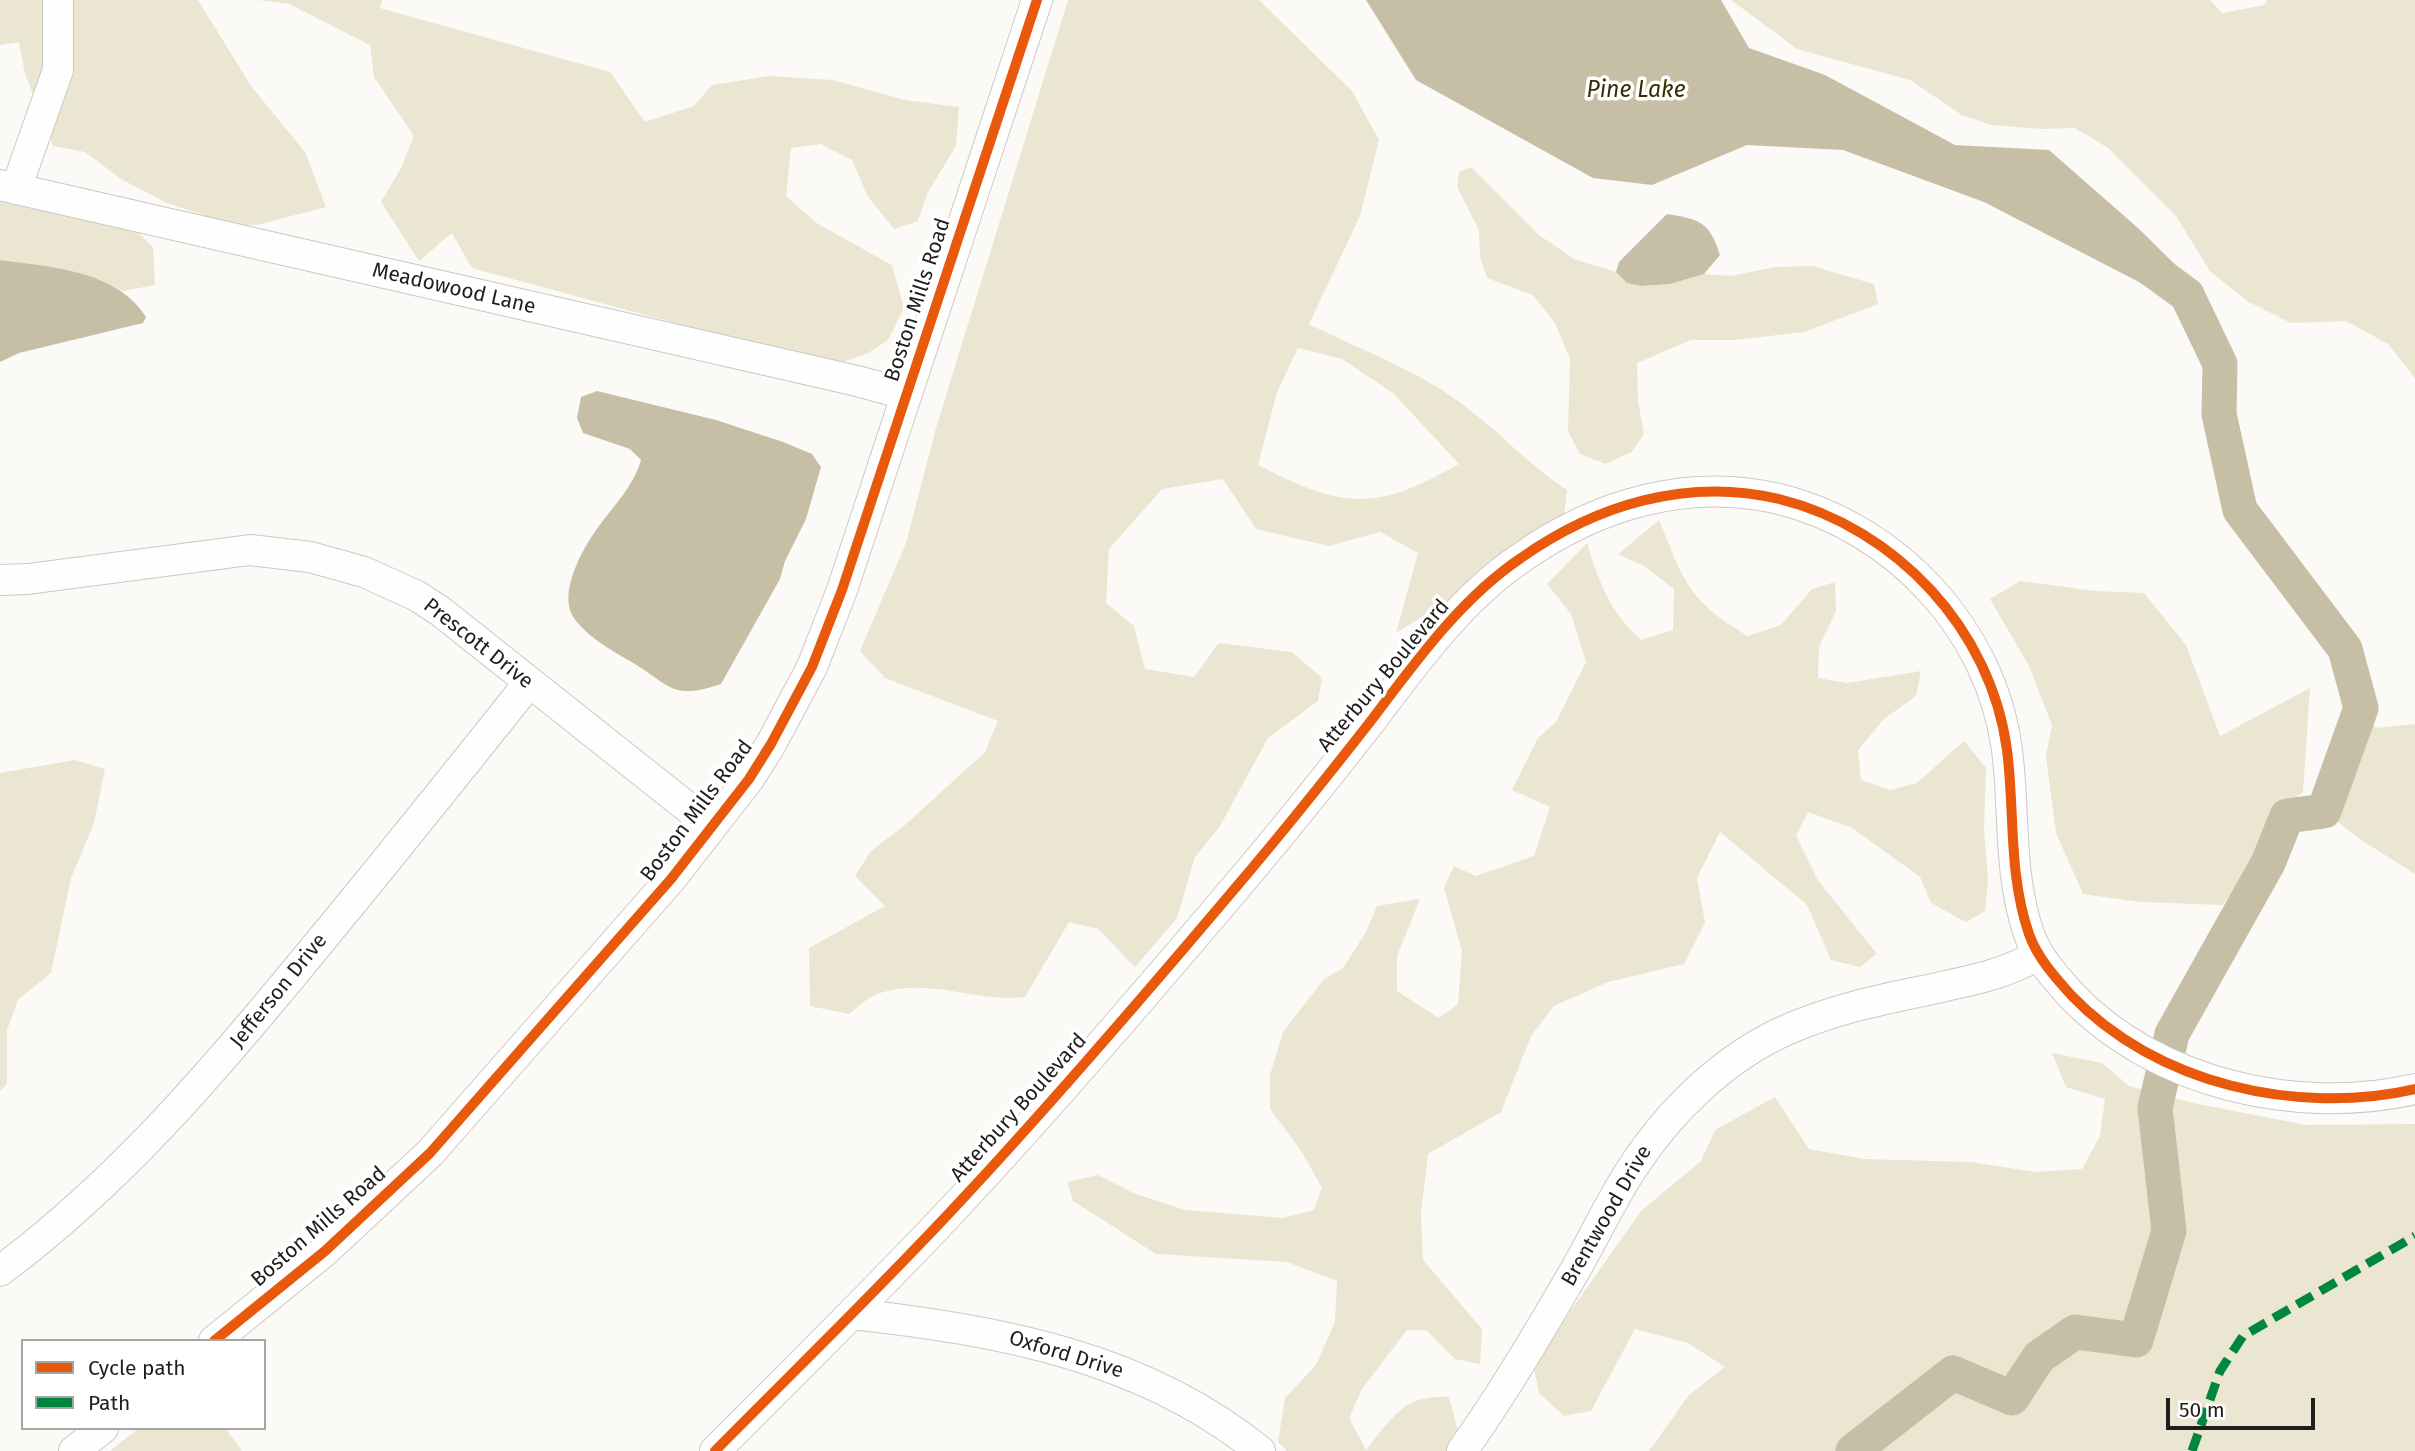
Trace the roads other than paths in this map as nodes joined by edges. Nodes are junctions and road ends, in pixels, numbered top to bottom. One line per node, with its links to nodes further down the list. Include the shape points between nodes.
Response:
1 (58, 0): 3 (street, via 58,70)
2 (1037, 0): 4 (street, Boston Mills Road)
3 (8, 187): 4 (street, Meadowood Lane, via 857,381)
4 (905, 398): 7 (street, Boston Mills Road, via 812,667 748,779)
5 (0, 580): 6 (street, Prescott Drive, via 229,551 310,557 364,572 417,596)
6 (528, 684): 7 (street, Prescott Drive); 10 (street, Jefferson Drive, via 184,1103 93,1193)
7 (710, 826): 12 (street, Boston Mills Road, via 671,879 430,1153 325,1251)
8 (2038, 955): 9 (street, Atterbury Boulevard, via 2102,1024 2155,1057 2188,1071 2274,1095 2313,1099); 11 (street, Atterbury Boulevard, via 2012,862 2003,719 1973,648 1923,580 1862,533 1815,509 1734,492 1684,492 1636,501 1559,533 1485,586 1415,663 1266,852 1116,1029); 17 (street, Brentwood Drive, via 1993,976 1879,1000 1789,1029 1742,1055 1700,1087 1655,1135 1629,1172 1538,1335)
9 (2415, 1089)
10 (0, 1271)
11 (852, 1314): 15 (street, Atterbury Boulevard); 16 (street, Oxford Drive, via 951,1325 1114,1367 1214,1417)
12 (216, 1339)
13 (100, 1430): 14 (street)
14 (74, 1451)
15 (715, 1451)
16 (1260, 1451)
17 (1462, 1451)

